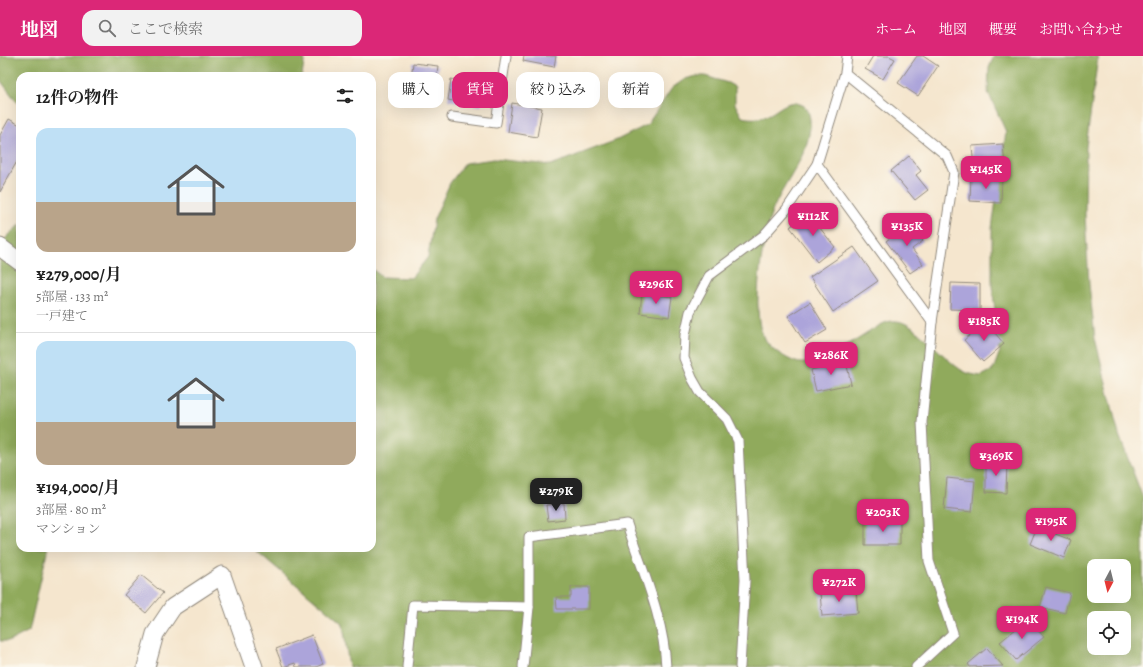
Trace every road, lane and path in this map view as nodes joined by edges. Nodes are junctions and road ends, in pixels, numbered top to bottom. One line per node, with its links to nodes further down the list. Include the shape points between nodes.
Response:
1 (506, 56): 4 (lane, via 496,123)
2 (847, 56): 3 (lane)
3 (845, 73): 5 (lane); 8 (lane, via 947,156 954,172)
4 (452, 117)
5 (816, 164): 8 (lane); 15 (lane, via 786,210 764,235 709,276 690,312 685,335 684,358 692,378 700,392 727,419 738,441 745,580)
6 (0, 247): 7 (street)
7 (16, 259)
8 (932, 322): 16 (lane, via 922,422 929,561 952,633)
9 (529, 607): 12 (lane, via 413,605); 13 (lane); 14 (lane, via 529,537 627,524 658,620 665,646)
10 (146, 667): 11 (street, via 155,634 173,607 222,575)
11 (254, 667)
12 (407, 667)
13 (523, 667)
14 (666, 667)
15 (740, 667)
16 (916, 667)

